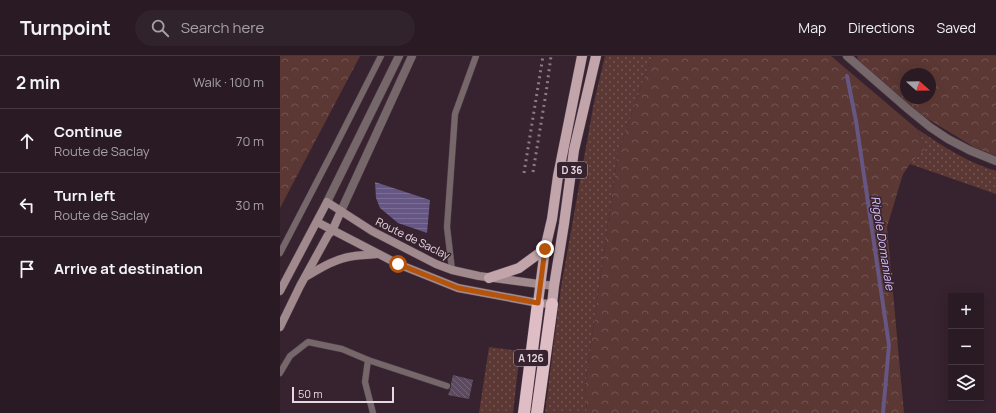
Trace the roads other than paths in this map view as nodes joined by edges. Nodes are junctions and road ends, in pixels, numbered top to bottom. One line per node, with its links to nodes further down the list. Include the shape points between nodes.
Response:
1 (381, 56): 14 (lane)
2 (399, 56): 9 (street)
3 (412, 56): 10 (street)
4 (476, 56): 16 (lane, via 455,114 447,227)
5 (582, 56): 13 (main road, D 36)
6 (596, 56): 20 (main road, D 36, via 574,150)
7 (847, 56): 8 (street, via 930,127 969,150)
8 (996, 161)
9 (327, 202): 10 (main road, Route de Saclay); 11 (main road)
10 (341, 211): 12 (main road); 16 (main road, Route de Saclay, via 372,231)
11 (317, 222): 12 (main road); 21 (main road)
12 (332, 231): 15 (main road); 17 (main road)
13 (545, 249): 18 (main road, via 519,268); 19 (main road, D 36)
14 (280, 253)
15 (379, 254): 17 (main road, via 340,259); 22 (main road, via 458,288)
16 (452, 270): 18 (main road, Route de Saclay)
17 (306, 276): 24 (main road)
18 (489, 278): 19 (main road, Route de Saclay)
19 (541, 284): 20 (main road, Route de Saclay); 22 (main road, D 36)
20 (554, 286): 23 (main road, D 36)
21 (280, 291)
22 (538, 303): 23 (main road); 29 (highway, A 126)
23 (552, 304): 30 (highway, A 126)
24 (280, 327)
25 (368, 360): 26 (lane, via 342,349 308,342 290,356); 27 (lane); 28 (lane, via 365,382)
26 (280, 373)
27 (447, 386)
28 (373, 413)
29 (524, 413)
30 (537, 413)

